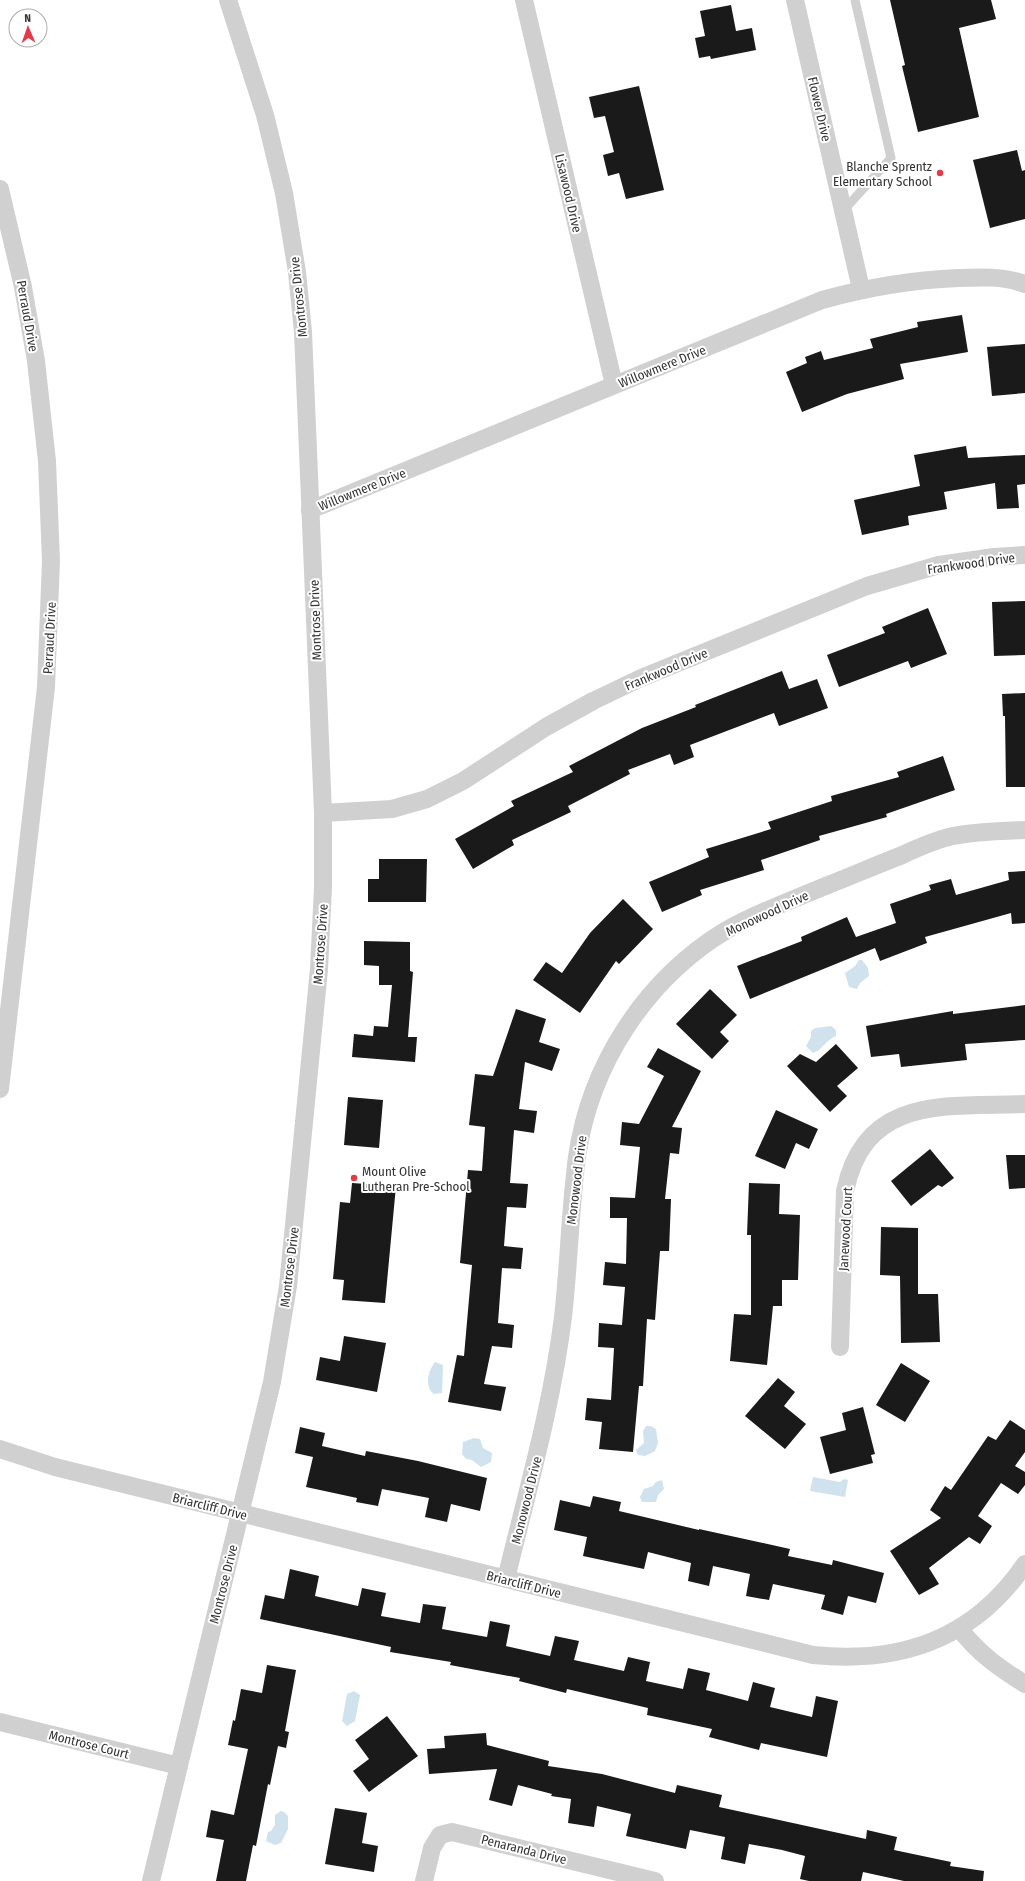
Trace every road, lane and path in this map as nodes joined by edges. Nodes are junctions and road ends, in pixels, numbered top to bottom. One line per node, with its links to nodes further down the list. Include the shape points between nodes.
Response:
1 (228, 0): 10 (street, Montrose Drive, via 265,115 284,193 296,265 303,332)
2 (524, 0): 9 (street, Lisawood Drive)
3 (795, 0): 6 (street, Flower Drive)
4 (855, 0): 6 (lane, via 891,158)
5 (0, 189): 14 (street, Perraud Drive, via 23,286 36,360 47,460 51,561 46,686)
6 (843, 211): 8 (street, Flower Drive)
7 (1025, 284): 8 (street, Willowmere Drive, via 983,277 897,282)
8 (861, 289): 9 (street, Willowmere Drive, via 822,300)
9 (614, 385): 10 (street, Willowmere Drive)
10 (310, 510): 12 (street, Montrose Drive)
11 (1025, 555): 12 (street, Frankwood Drive, via 994,556 939,565 867,586 641,678 593,701 463,781 427,800 392,809)
12 (323, 813): 18 (street, Montrose Drive, via 319,969 288,1286 272,1382)
13 (1025, 830): 20 (street, Monowood Drive, via 971,833 932,842 753,916 697,950 672,971 630,1021 613,1049 593,1093 584,1124 577,1157 563,1317 551,1388)
14 (0, 1088)
15 (1025, 1104): 16 (street, Janewood Court, via 937,1107 908,1112 882,1127 861,1149 848,1176 845,1191)
16 (840, 1347)
17 (0, 1449): 18 (street, Briarcliff Drive, via 55,1467)
18 (240, 1514): 20 (street, Briarcliff Drive); 24 (street, Montrose Drive)
19 (1025, 1564): 21 (street, Briarcliff Drive, via 1013,1582 992,1603)
20 (506, 1579): 21 (street, Briarcliff Drive, via 814,1655 843,1658 873,1657 902,1652 930,1643)
21 (959, 1628): 22 (street, via 995,1666)
22 (1025, 1684)
23 (0, 1722): 24 (street, Montrose Court)
24 (179, 1766): 25 (street, Montrose Drive)
25 (151, 1881)
26 (424, 1881): 27 (street, Penaranda Drive, via 430,1853 437,1838 444,1833 452,1832)
27 (655, 1881)

